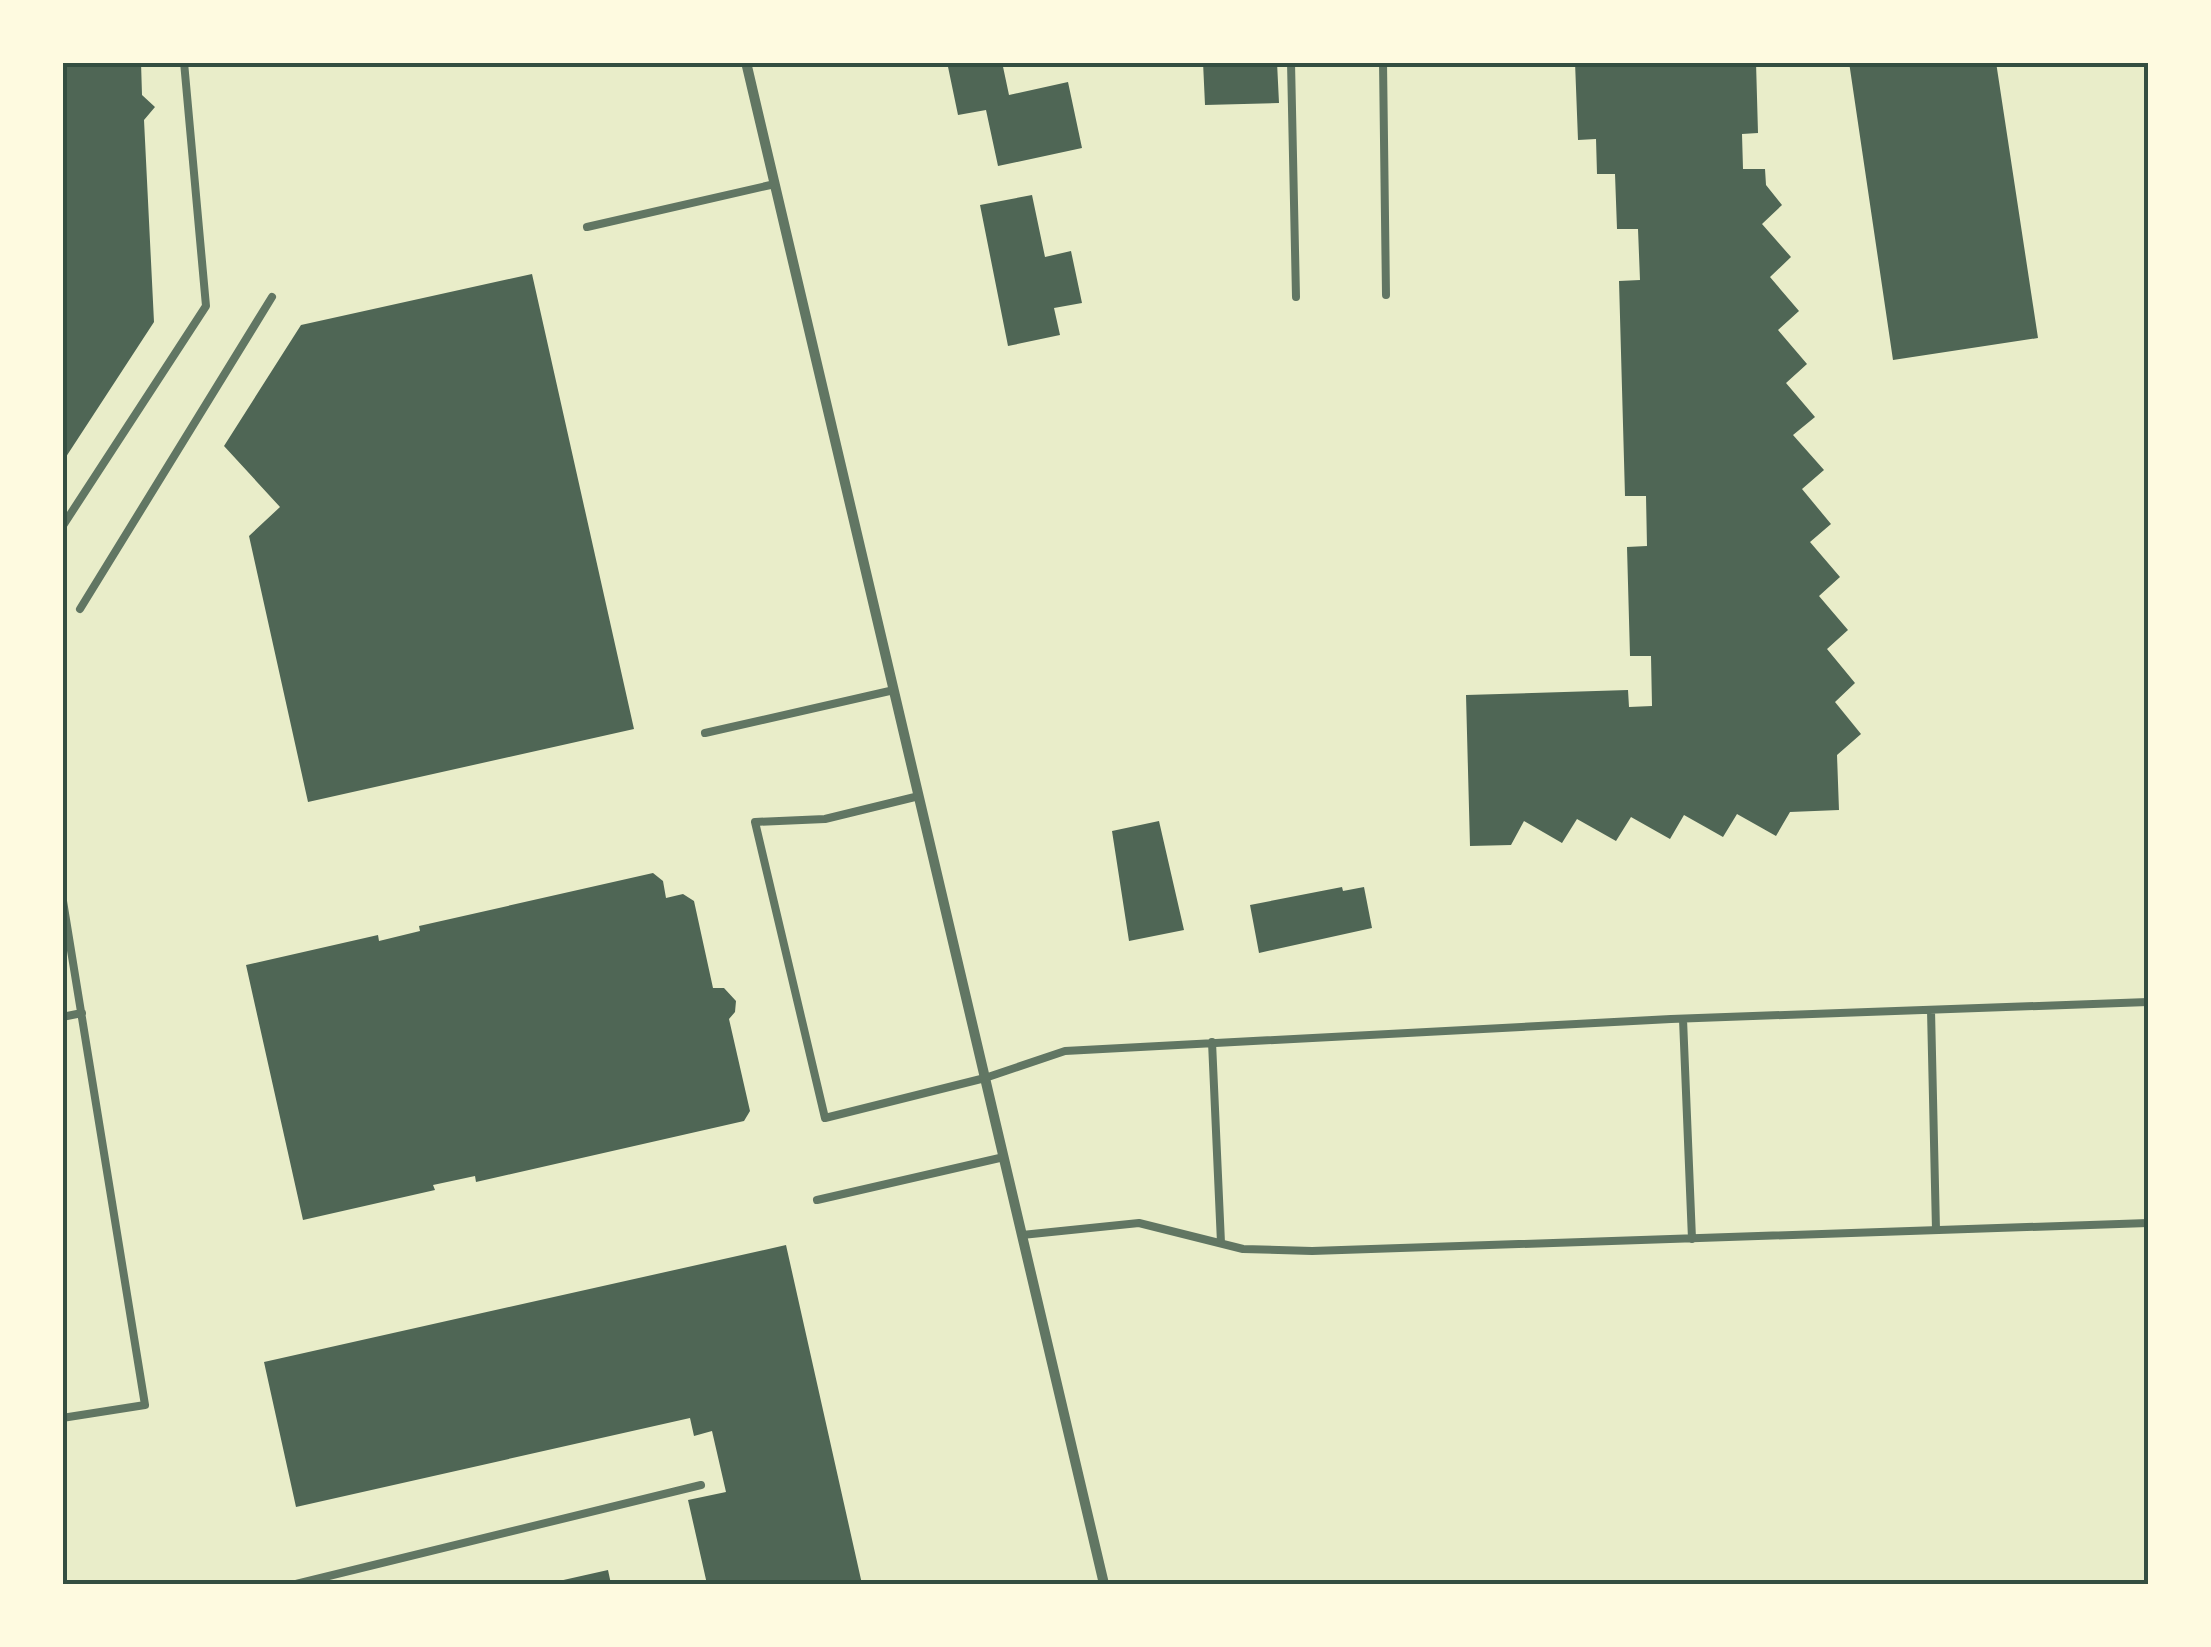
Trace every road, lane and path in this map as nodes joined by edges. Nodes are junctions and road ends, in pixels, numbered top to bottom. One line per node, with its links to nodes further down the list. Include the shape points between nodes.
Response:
1 (184, 62): 10 (lane, via 206,306)
2 (746, 62): 5 (street)
3 (1291, 62): 9 (lane)
4 (1383, 62): 7 (lane)
5 (775, 184): 6 (lane); 12 (street)
6 (587, 226)
7 (1386, 295)
8 (272, 297): 11 (lane)
9 (1296, 297)
10 (62, 527)
11 (80, 609)
12 (894, 690): 13 (lane); 14 (street)
13 (705, 733)
14 (919, 796): 22 (street); 22 (lane, via 824,819 755,822 825,1118)
15 (62, 895): 18 (lane)
16 (2148, 1002): 17 (lane)
17 (1930, 1010): 20 (lane); 26 (lane)
18 (82, 1014): 19 (lane); 30 (lane, via 145,1405)
19 (62, 1017)
20 (1683, 1019): 21 (lane); 28 (lane)
21 (1212, 1042): 22 (lane, via 1065,1051); 29 (lane)
22 (985, 1078): 23 (street)
23 (1004, 1157): 24 (lane); 27 (street)
24 (817, 1200)
25 (2148, 1223): 26 (lane)
26 (1936, 1230): 28 (lane)
27 (1022, 1235): 29 (lane, via 1139,1223); 33 (street)
28 (1692, 1238): 29 (lane, via 1312,1251)
29 (1221, 1243)
30 (62, 1418)
31 (701, 1485): 32 (lane)
32 (296, 1584)
33 (1104, 1584)

